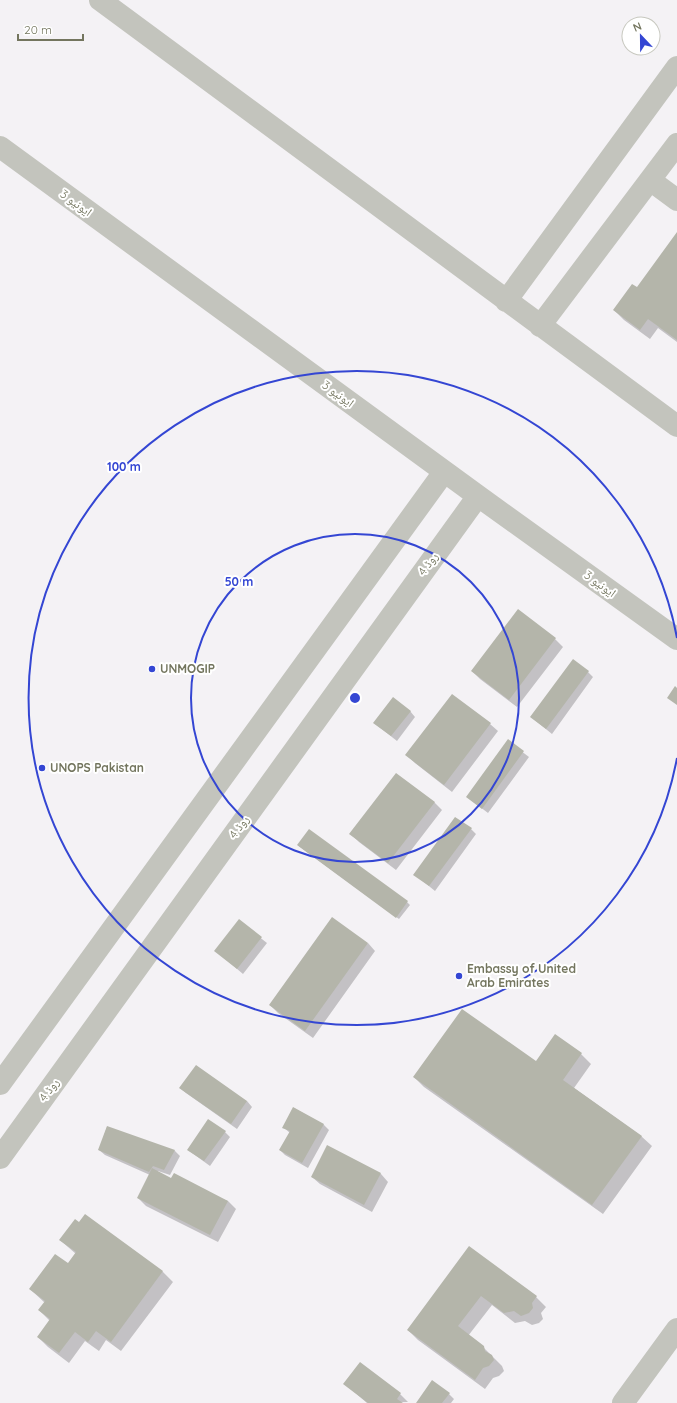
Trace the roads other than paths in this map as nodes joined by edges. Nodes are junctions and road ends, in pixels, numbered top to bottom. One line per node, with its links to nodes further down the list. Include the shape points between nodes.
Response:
1 (100, 0): 7 (street)
2 (677, 67): 7 (street)
3 (677, 144): 5 (street)
4 (1, 149): 10 (street, ایونیو 3)
5 (650, 180): 6 (street); 8 (street)
6 (677, 200)
7 (506, 301): 8 (street)
8 (540, 326): 9 (street)
9 (677, 426)
10 (444, 472): 11 (street, ایونیو 3); 13 (street)
11 (478, 496): 12 (street, ایونیو 3); 14 (street, روڈ 4)
12 (677, 639)
13 (0, 1084)
14 (0, 1158)
15 (677, 1329): 16 (street)
16 (623, 1403)

